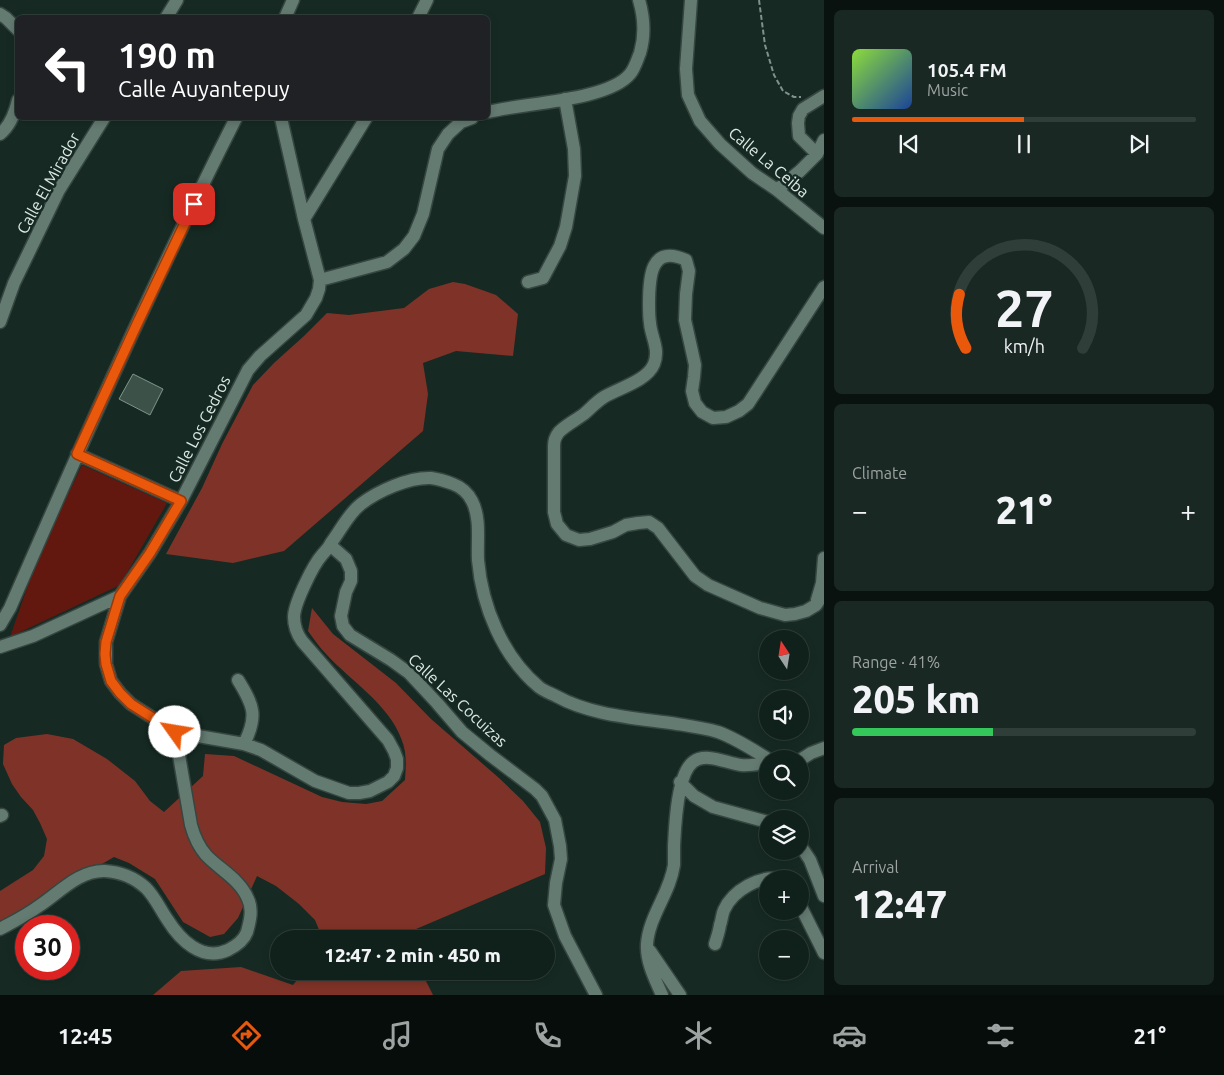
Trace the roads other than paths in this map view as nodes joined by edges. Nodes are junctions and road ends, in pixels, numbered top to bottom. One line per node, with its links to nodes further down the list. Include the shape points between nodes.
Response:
1 (177, 0): 7 (street)
2 (293, 0): 8 (street)
3 (427, 0): 9 (street)
4 (639, 0): 12 (street, via 642,45 629,75 612,87)
5 (691, 0): 23 (street, Calle La Ceiba, via 686,69 688,95 700,121 720,144)
6 (0, 14): 10 (street)
7 (168, 15)
8 (286, 15)
9 (420, 15)
10 (15, 27)
11 (824, 96): 22 (street, via 803,109 798,123 799,136)
12 (565, 99): 14 (street); 27 (street, via 575,176 569,215 560,246 543,278)
13 (15, 112): 20 (street)
14 (490, 112)
15 (103, 120): 29 (street, Calle El Mirador, via 59,190 14,283)
16 (235, 120): 30 (street)
17 (281, 120): 24 (street)
18 (365, 120): 24 (street)
19 (466, 120): 26 (street, via 448,134 438,149 422,214 414,236 404,249 388,262)
20 (0, 134)
21 (824, 140): 22 (street)
22 (817, 154): 23 (street)
23 (777, 190): 25 (street, Calle La Ceiba)
24 (304, 219): 26 (street)
25 (824, 228)
26 (320, 280): 31 (street, Calle Los Cedros, via 316,298 306,315 248,370)
27 (528, 282)
28 (824, 287): 36 (street, via 748,404 739,412 713,418 702,412 692,391 695,364 685,320 690,271 686,260 664,256 654,264 650,277 650,324 657,353 654,365 646,374 605,397 560,431 554,446 554,512 557,524 566,535 579,540 590,539 626,525 649,522 658,528 695,576 722,592 785,615 806,611)
29 (0, 322)
30 (77, 454): 31 (street); 37 (street)
31 (181, 501): 35 (street, Calle Los Cedros)
32 (330, 545): 41 (street, Calle Los Cedros, via 311,572 295,608 297,634 388,740 397,759 394,776 370,791 349,793 315,781 261,750); 43 (street, via 360,504 381,491 412,480 429,478 456,485 472,500 477,515 480,579 491,617 507,649 540,688 585,708 718,732); 56 (street, Calle Las Cocuizas, via 346,558 351,571 341,616 350,635 409,673 462,732 542,796 555,820 560,846 554,905)
33 (824, 558): 36 (street)
34 (824, 593): 36 (street)
35 (120, 596): 38 (street, via 33,636); 40 (street, Calle Los Cedros, via 106,642 106,664 111,681 131,704)
36 (816, 605)
37 (0, 625)
38 (0, 647)
39 (238, 680): 41 (street, via 253,713 253,724)
40 (175, 732): 41 (street, Calle Los Cedros); 52 (street, via 195,839 206,855 238,882 248,898 251,910 246,936 235,947 221,953 206,953 192,947 167,920 148,890 125,874 106,871 96,871 69,884)
41 (244, 744)
42 (824, 748): 44 (street)
43 (759, 754)
44 (809, 754)
45 (759, 764): 46 (street, via 742,765 704,758 686,768)
46 (680, 782): 47 (street, via 694,796 713,807); 54 (street, via 672,878 648,935)
47 (759, 820)
48 (809, 858): 50 (street)
49 (759, 880): 53 (street, via 731,899 723,911)
50 (824, 896)
51 (808, 920): 55 (street)
52 (0, 930)
53 (714, 944)
54 (647, 947): 57 (street); 58 (street)
55 (824, 953)
56 (596, 995)
57 (662, 995)
58 (680, 995)

